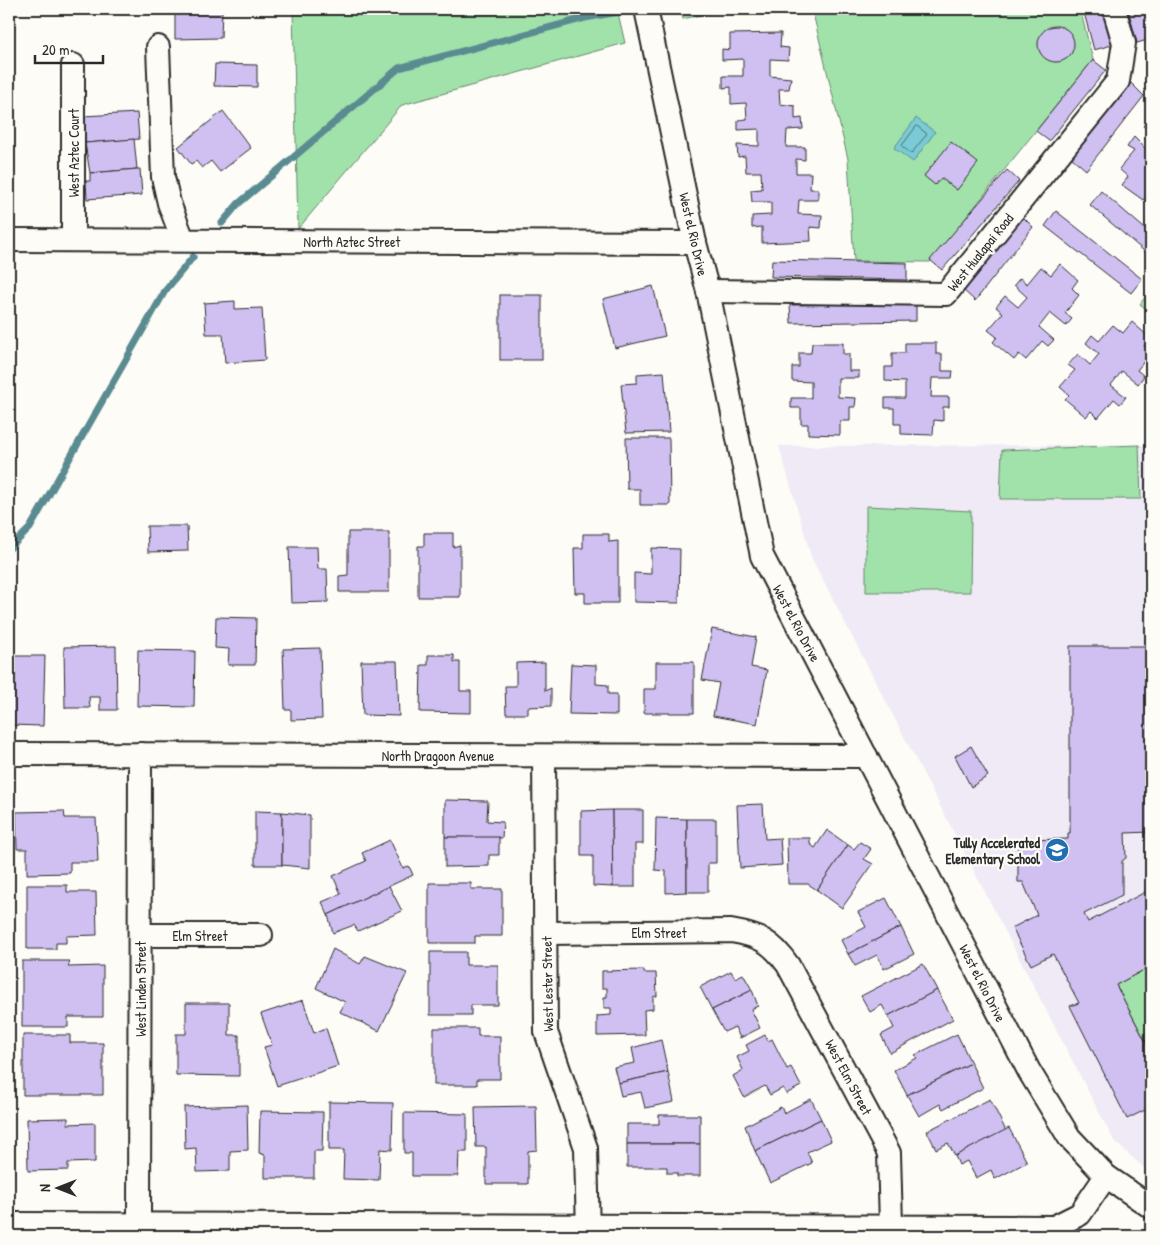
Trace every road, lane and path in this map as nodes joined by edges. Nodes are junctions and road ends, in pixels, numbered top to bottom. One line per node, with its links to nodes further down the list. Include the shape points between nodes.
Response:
1 (646, 9): 8 (street, West el Rio Drive)
2 (1114, 9): 9 (street, West Hualapai Road, via 1124,43 1118,81 946,294)
3 (158, 47): 7 (street, via 163,177)
4 (73, 65): 6 (street, West Aztec Court)
5 (9, 240): 6 (street, North Aztec Street)
6 (73, 240): 7 (street, North Aztec Street)
7 (183, 240): 8 (street, North Aztec Street)
8 (695, 243): 9 (street, West el Rio Drive)
9 (708, 291): 13 (street, West el Rio Drive, via 762,556)
10 (9, 754): 11 (street, North Dragoon Avenue)
11 (140, 754): 12 (street, North Dragoon Avenue); 15 (street, West Linden Street)
12 (544, 756): 13 (street, North Dragoon Avenue); 14 (street, West Lester Street)
13 (866, 756): 18 (street, West el Rio Drive, via 1029,1071 1069,1137)
14 (547, 933): 17 (street, Elm Street, via 731,931 753,934); 23 (street, West Lester Street, via 546,1032 586,1148)
15 (140, 936): 16 (street, Elm Street); 21 (street, West Linden Street)
16 (261, 936)
17 (768, 942): 22 (street, West Elm Street, via 788,965 889,1153)
18 (1106, 1176): 19 (street, West el Rio Drive); 22 (street, via 1080,1214 1054,1227)
19 (1151, 1207)
20 (9, 1224): 21 (street)
21 (139, 1224): 23 (street)
22 (891, 1225): 24 (street)
23 (588, 1231): 24 (street)
24 (819, 1231)

